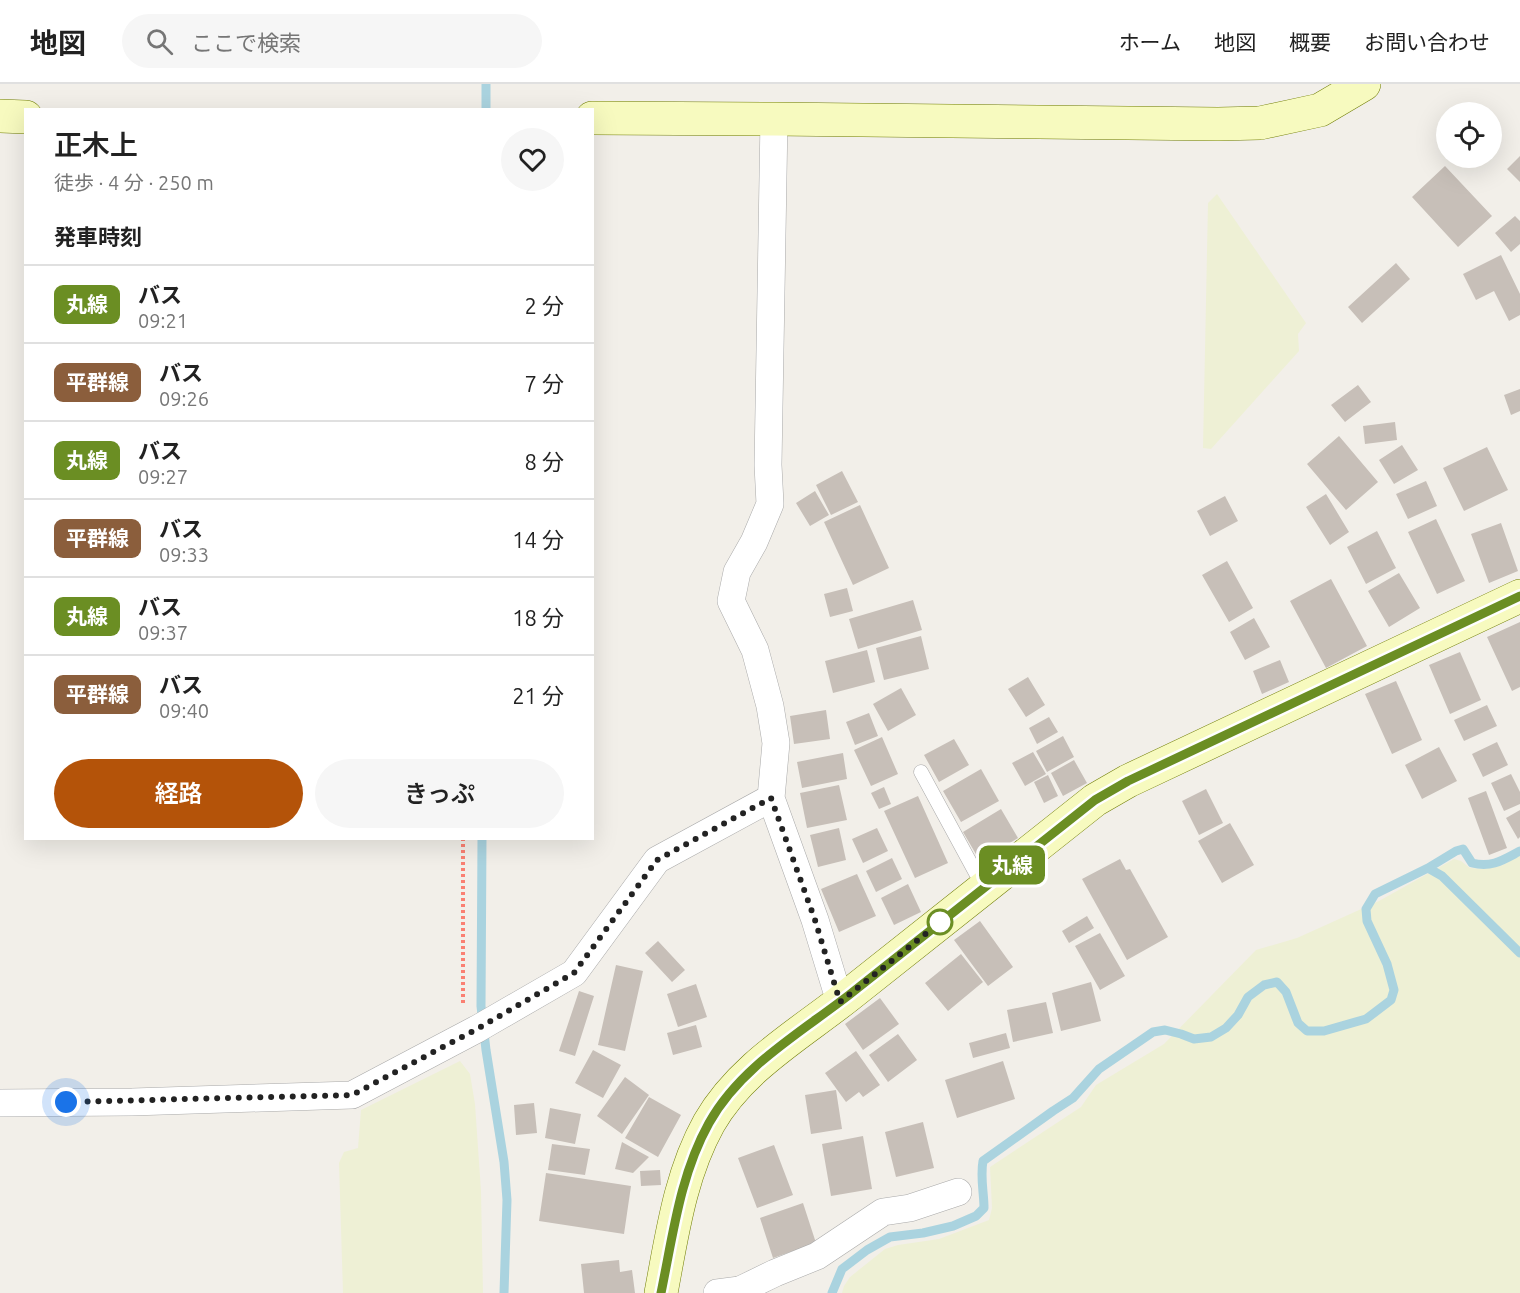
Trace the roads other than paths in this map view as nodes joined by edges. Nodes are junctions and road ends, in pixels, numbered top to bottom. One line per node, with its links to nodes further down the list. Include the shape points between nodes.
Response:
1 (1364, 84): 5 (main road, via 1320,110 1260,123)
2 (0, 116): 3 (main road)
3 (24, 117)
4 (594, 118): 5 (main road)
5 (774, 119): 8 (street, via 770,504 737,572 731,601 755,650 770,706 776,743)
6 (1520, 596): 9 (main road, via 1128,781 1095,800)
7 (921, 772): 9 (lane)
8 (771, 798): 10 (street); 11 (street, via 657,860 574,973 352,1095)
9 (984, 888): 10 (main road)
10 (840, 1002): 13 (main road, via 772,1052 735,1086 710,1122 679,1202)
11 (0, 1103)
12 (958, 1192): 14 (street, via 910,1208 883,1212 817,1256 740,1290)
13 (661, 1293)
14 (717, 1293)

